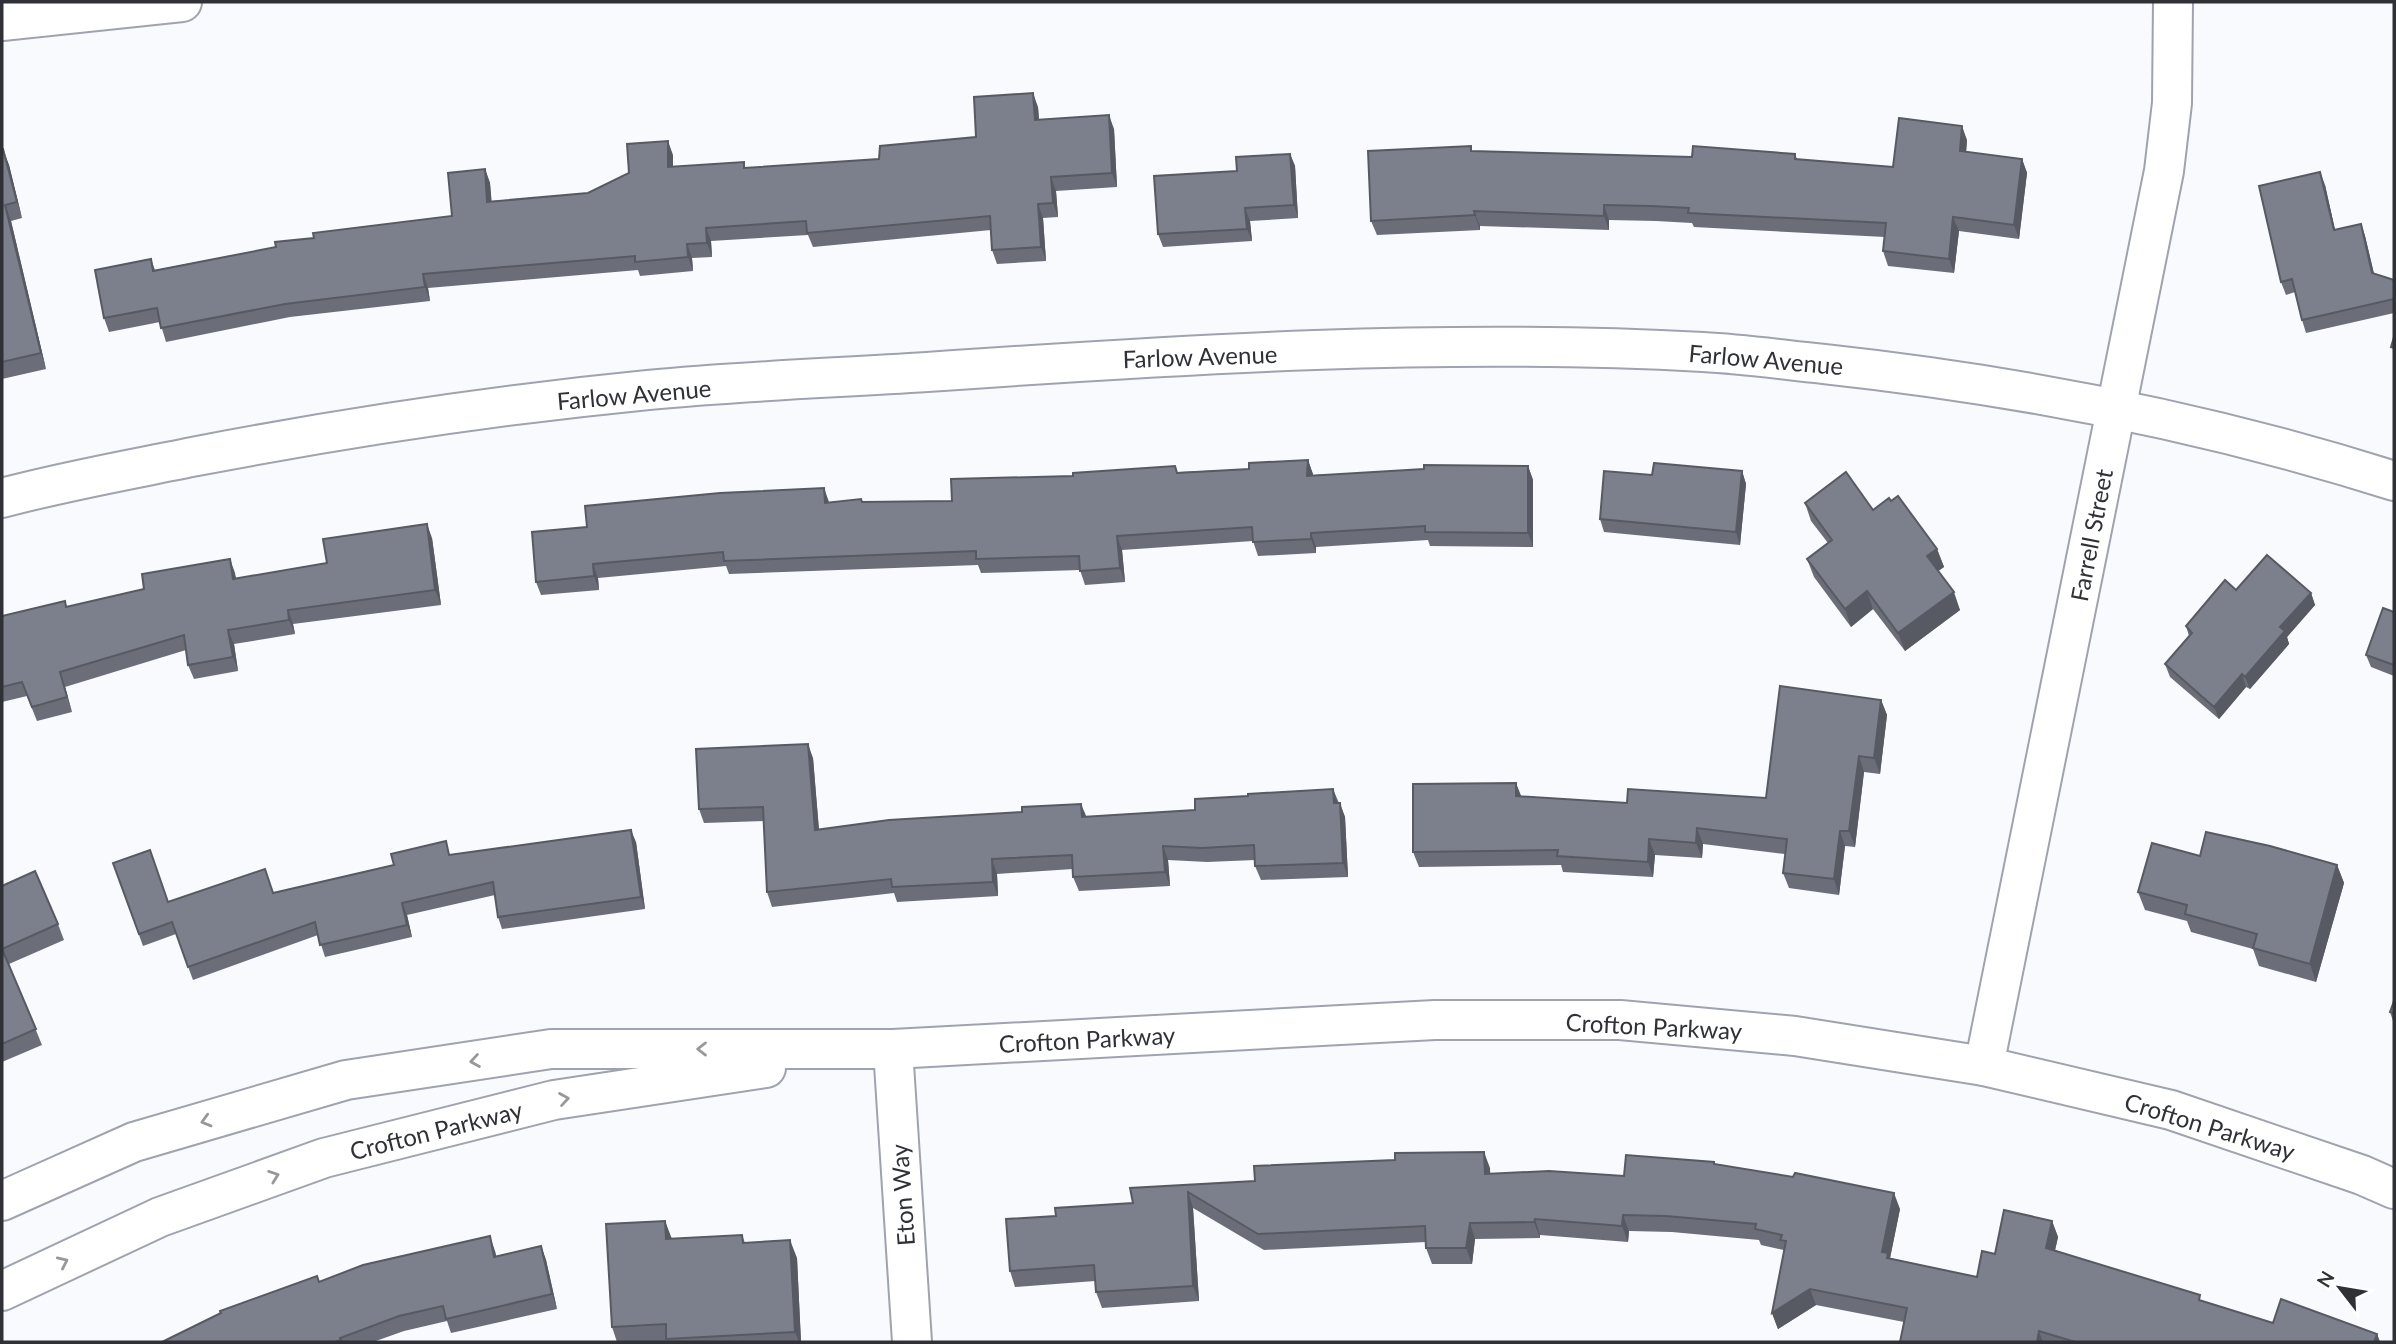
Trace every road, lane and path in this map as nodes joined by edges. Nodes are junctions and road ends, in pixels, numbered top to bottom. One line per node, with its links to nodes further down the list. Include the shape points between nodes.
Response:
1 (182, 2): 3 (street)
2 (2173, 2): 4 (street, Farrell Street, via 2172,103 2164,171)
3 (2, 21)
4 (2116, 407): 5 (street, Farlow Avenue); 6 (street, Farlow Avenue, via 1905,373 1710,352 1532,346 1106,359 652,390 456,412 250,446); 8 (street, Farrell Street)
5 (2394, 481)
6 (2, 498)
7 (892, 1049): 8 (street, Crofton Parkway, via 1435,1020 1619,1020 1795,1036); 10 (street, Crofton Parkway, one-way to 10, via 551,1049 346,1080 134,1142); 11 (street, Crofton Parkway, one-way to 7, via 160,1217 324,1158 554,1100); 12 (street, Eton Way)
8 (1984, 1066): 9 (street, Crofton Parkway, via 2171,1111)
9 (2394, 1189)
10 (2, 1201)
11 (2, 1291)
12 (912, 1342)

